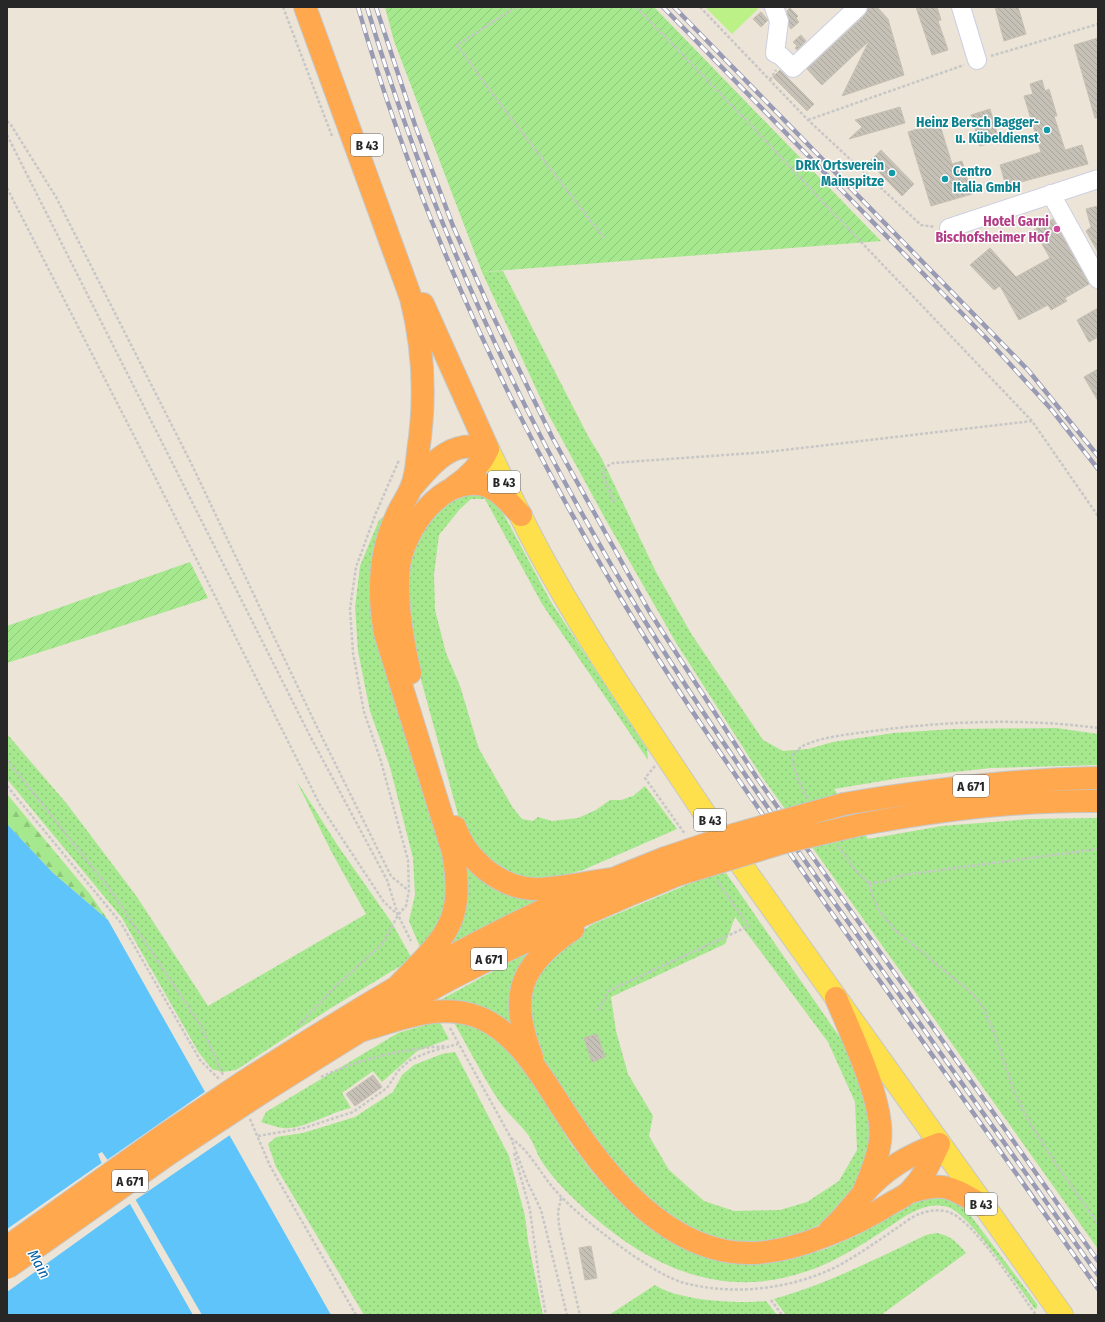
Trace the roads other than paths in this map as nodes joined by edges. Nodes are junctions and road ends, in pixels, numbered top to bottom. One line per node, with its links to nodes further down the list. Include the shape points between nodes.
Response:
1 (305, 7): 9 (highway, B 43)
2 (319, 7): 12 (highway, B 43)
3 (774, 7): 4 (street, via 779,21 775,53 793,68)
4 (858, 7)
5 (961, 7): 6 (street)
6 (977, 60)
7 (1098, 180): 8 (street)
8 (1051, 194): 10 (street); 11 (street)
9 (383, 219): 12 (highway, B 43); 15 (highway, via 411,298 418,324 421,351 422,422)
10 (949, 228)
11 (1098, 279)
12 (414, 284): 13 (highway, B 43)
13 (488, 449): 14 (highway, via 475,469); 15 (highway, via 475,445 461,446 448,452 430,466); 16 (main road, B 43)
14 (453, 487): 16 (highway, via 484,485 504,497); 20 (highway, via 431,504 414,526 401,557 398,589 409,672 457,833 462,844 479,864 500,879 519,886 539,889)
15 (411, 488): 22 (highway, via 396,517 385,549 380,583 382,616 385,633 453,852 457,898 452,921 443,937)
16 (521, 515): 23 (main road, B 43, via 551,573 590,638 665,754)
17 (1098, 778): 19 (highway, A 671, bridge, via 983,785 844,804 736,834)
18 (1098, 800): 19 (highway, A 671, bridge, via 944,810 858,825)
19 (671, 867): 20 (highway, A 671); 21 (highway, A 671)
20 (612, 878): 22 (highway, A 671, via 494,934)
21 (622, 897): 24 (highway, A 671, via 494,956); 25 (highway, via 559,938 543,951 528,971 521,990 520,1009 522,1033)
22 (397, 987): 26 (highway, A 671)
23 (836, 998): 27 (main road, B 43); 29 (highway, via 875,1097 880,1119 881,1140 876,1162)
24 (360, 1031): 25 (highway, via 430,1012 467,1012 485,1020 509,1038); 26 (highway, A 671)
25 (535, 1066): 31 (highway, via 589,1148 613,1177 645,1209 678,1233 725,1250 752,1253 795,1247)
26 (243, 1093): 32 (highway, A 671, bridge, via 154,1143); 33 (highway, A 671, bridge)
27 (939, 1144): 28 (highway, via 924,1173); 29 (highway, via 914,1152 899,1161); 30 (main road, B 43)
28 (910, 1192): 30 (highway, via 930,1186 949,1187); 31 (highway, via 856,1224)
29 (863, 1193): 31 (highway, via 845,1217)
30 (982, 1205): 34 (main road, B 43)
31 (822, 1238)
32 (7, 1247)
33 (7, 1268)
34 (1062, 1315)

